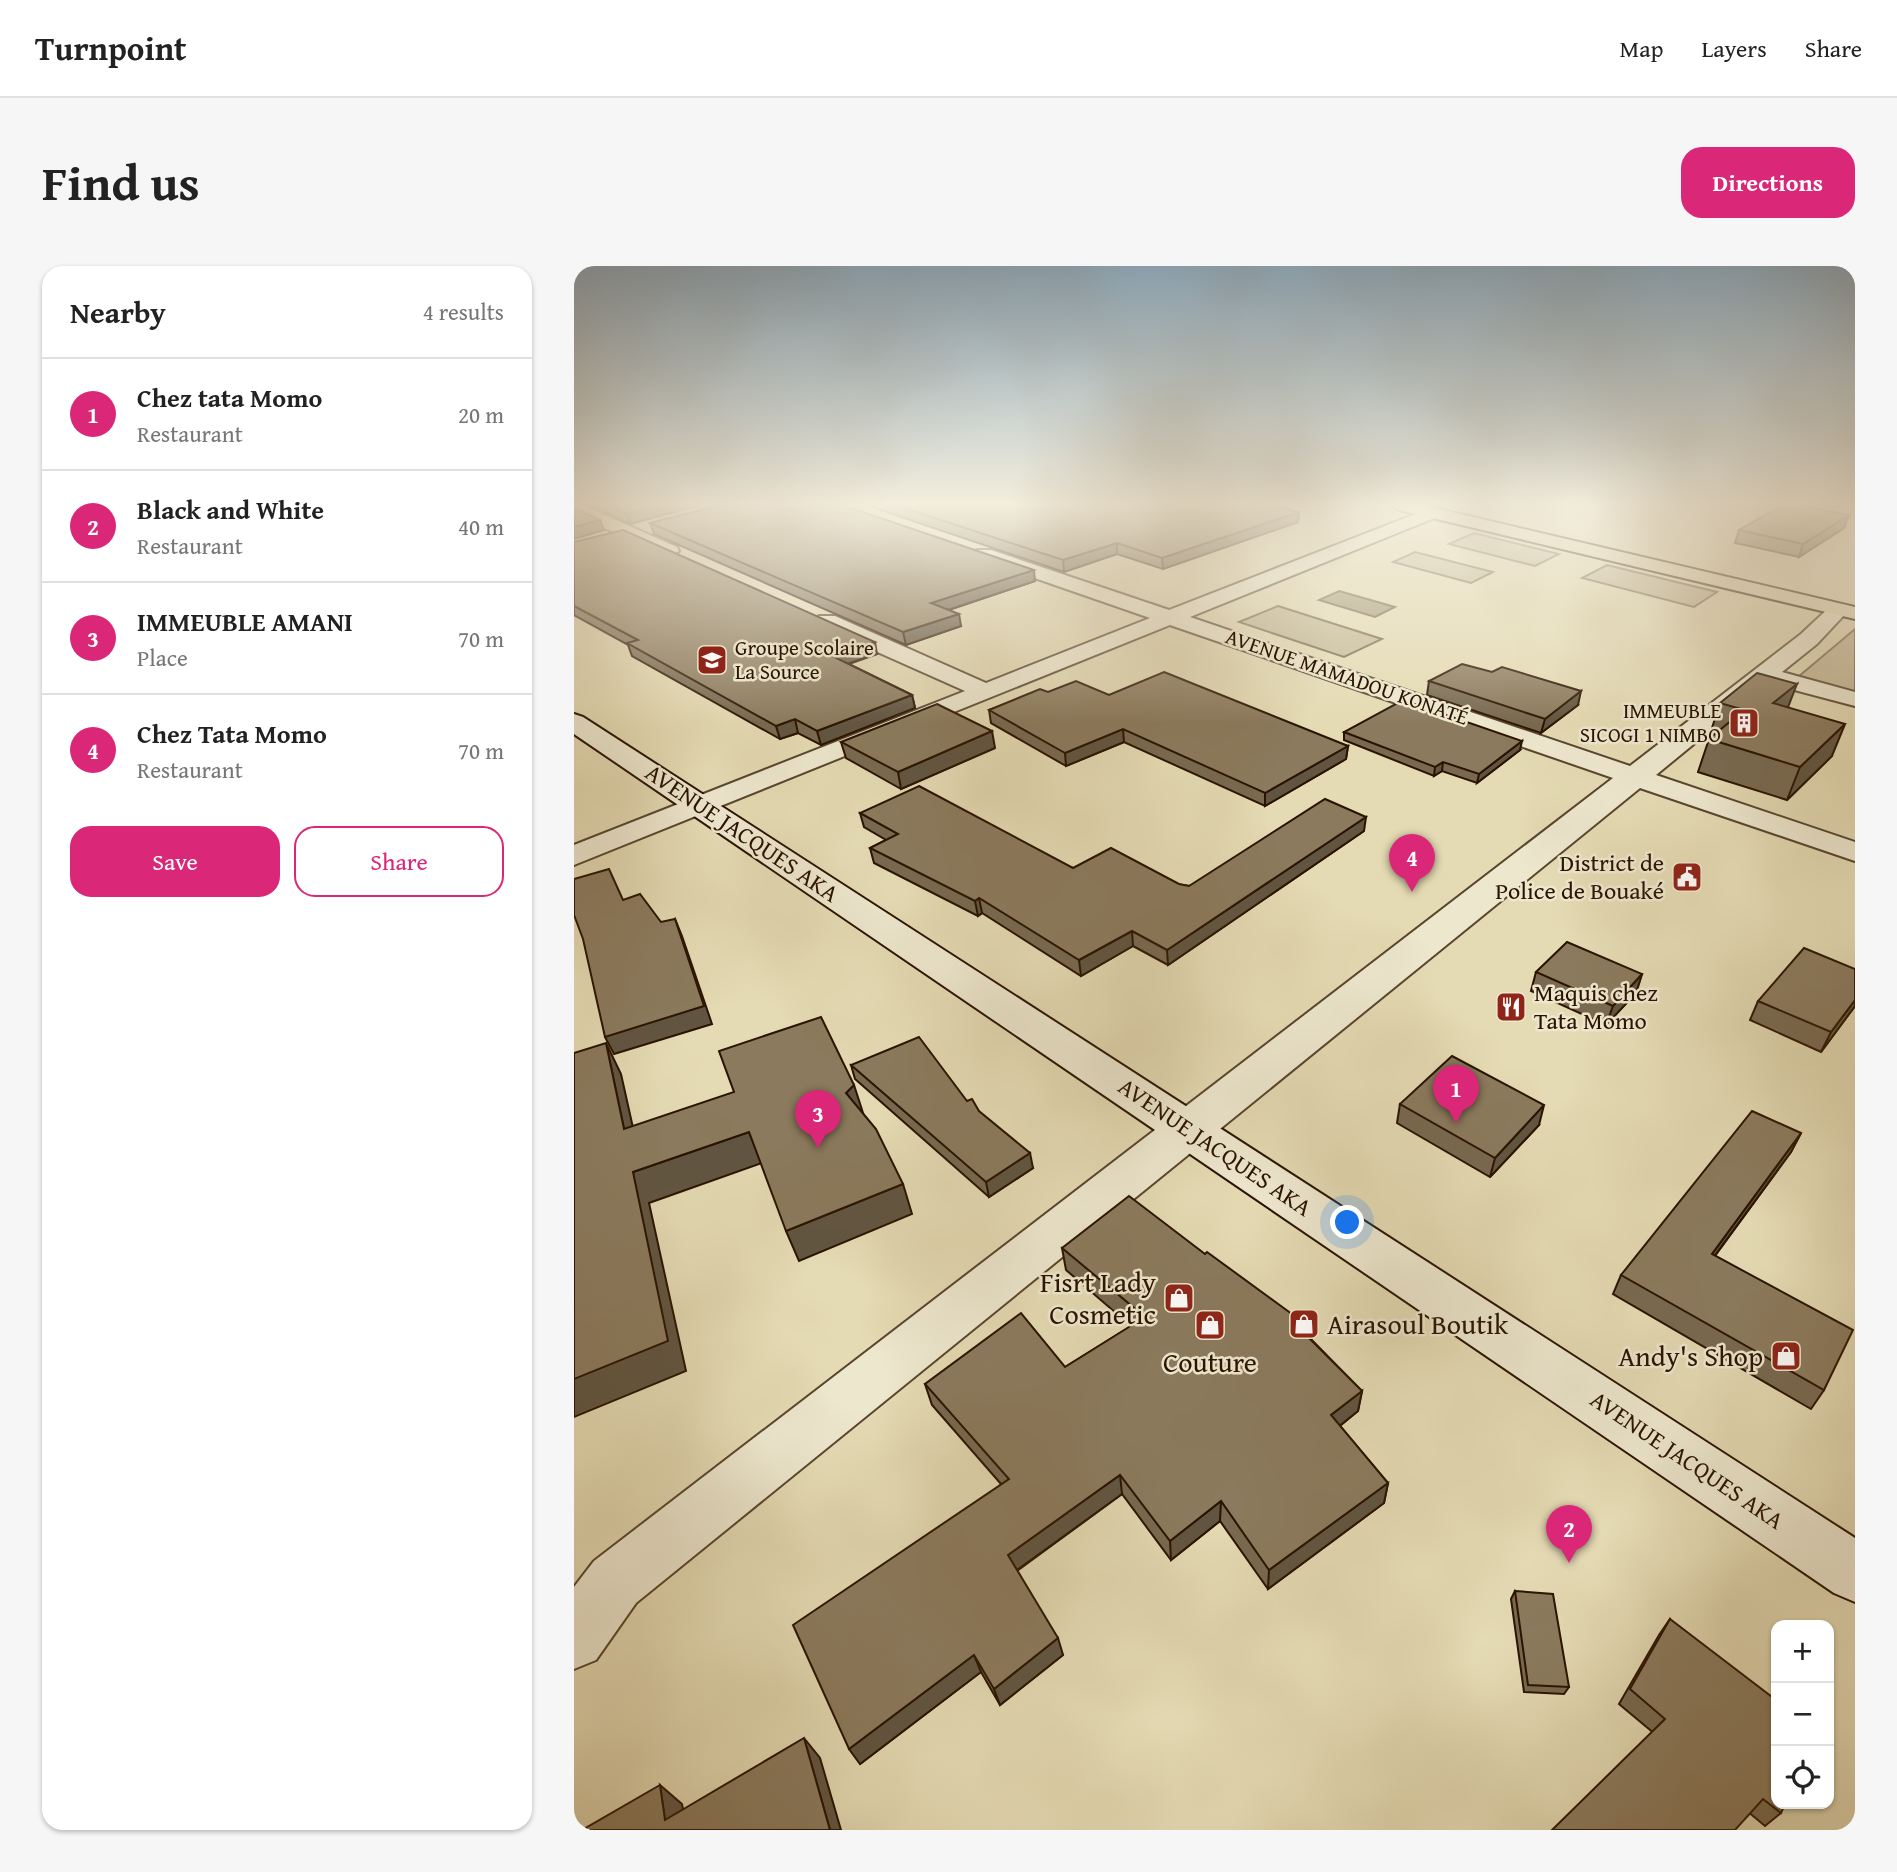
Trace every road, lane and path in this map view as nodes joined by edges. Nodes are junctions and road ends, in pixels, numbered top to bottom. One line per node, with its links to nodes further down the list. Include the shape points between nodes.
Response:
1 (1056, 578): 6 (street, AVENUE MAMADOU KONATÉ)
2 (1266, 578): 6 (street)
3 (1734, 578): 4 (highway)
4 (1851, 605): 7 (street)
5 (808, 612): 8 (street)
6 (1171, 617): 8 (street); 11 (street, AVENUE MAMADOU KONATÉ)
7 (1764, 675): 9 (street); 11 (street)
8 (985, 691): 12 (street)
9 (1855, 699)
10 (574, 722): 12 (street, AVENUE JACQUES AKA)
11 (1635, 776): 13 (street, AVENUE MAMADOU KONATÉ); 15 (street)
12 (700, 805): 14 (street); 15 (street, AVENUE JACQUES AKA)
13 (1855, 852)
14 (574, 856)
15 (1188, 1129): 16 (street, AVENUE JACQUES AKA); 17 (street, via 615,1582)
16 (1855, 1572)
17 (574, 1639)

